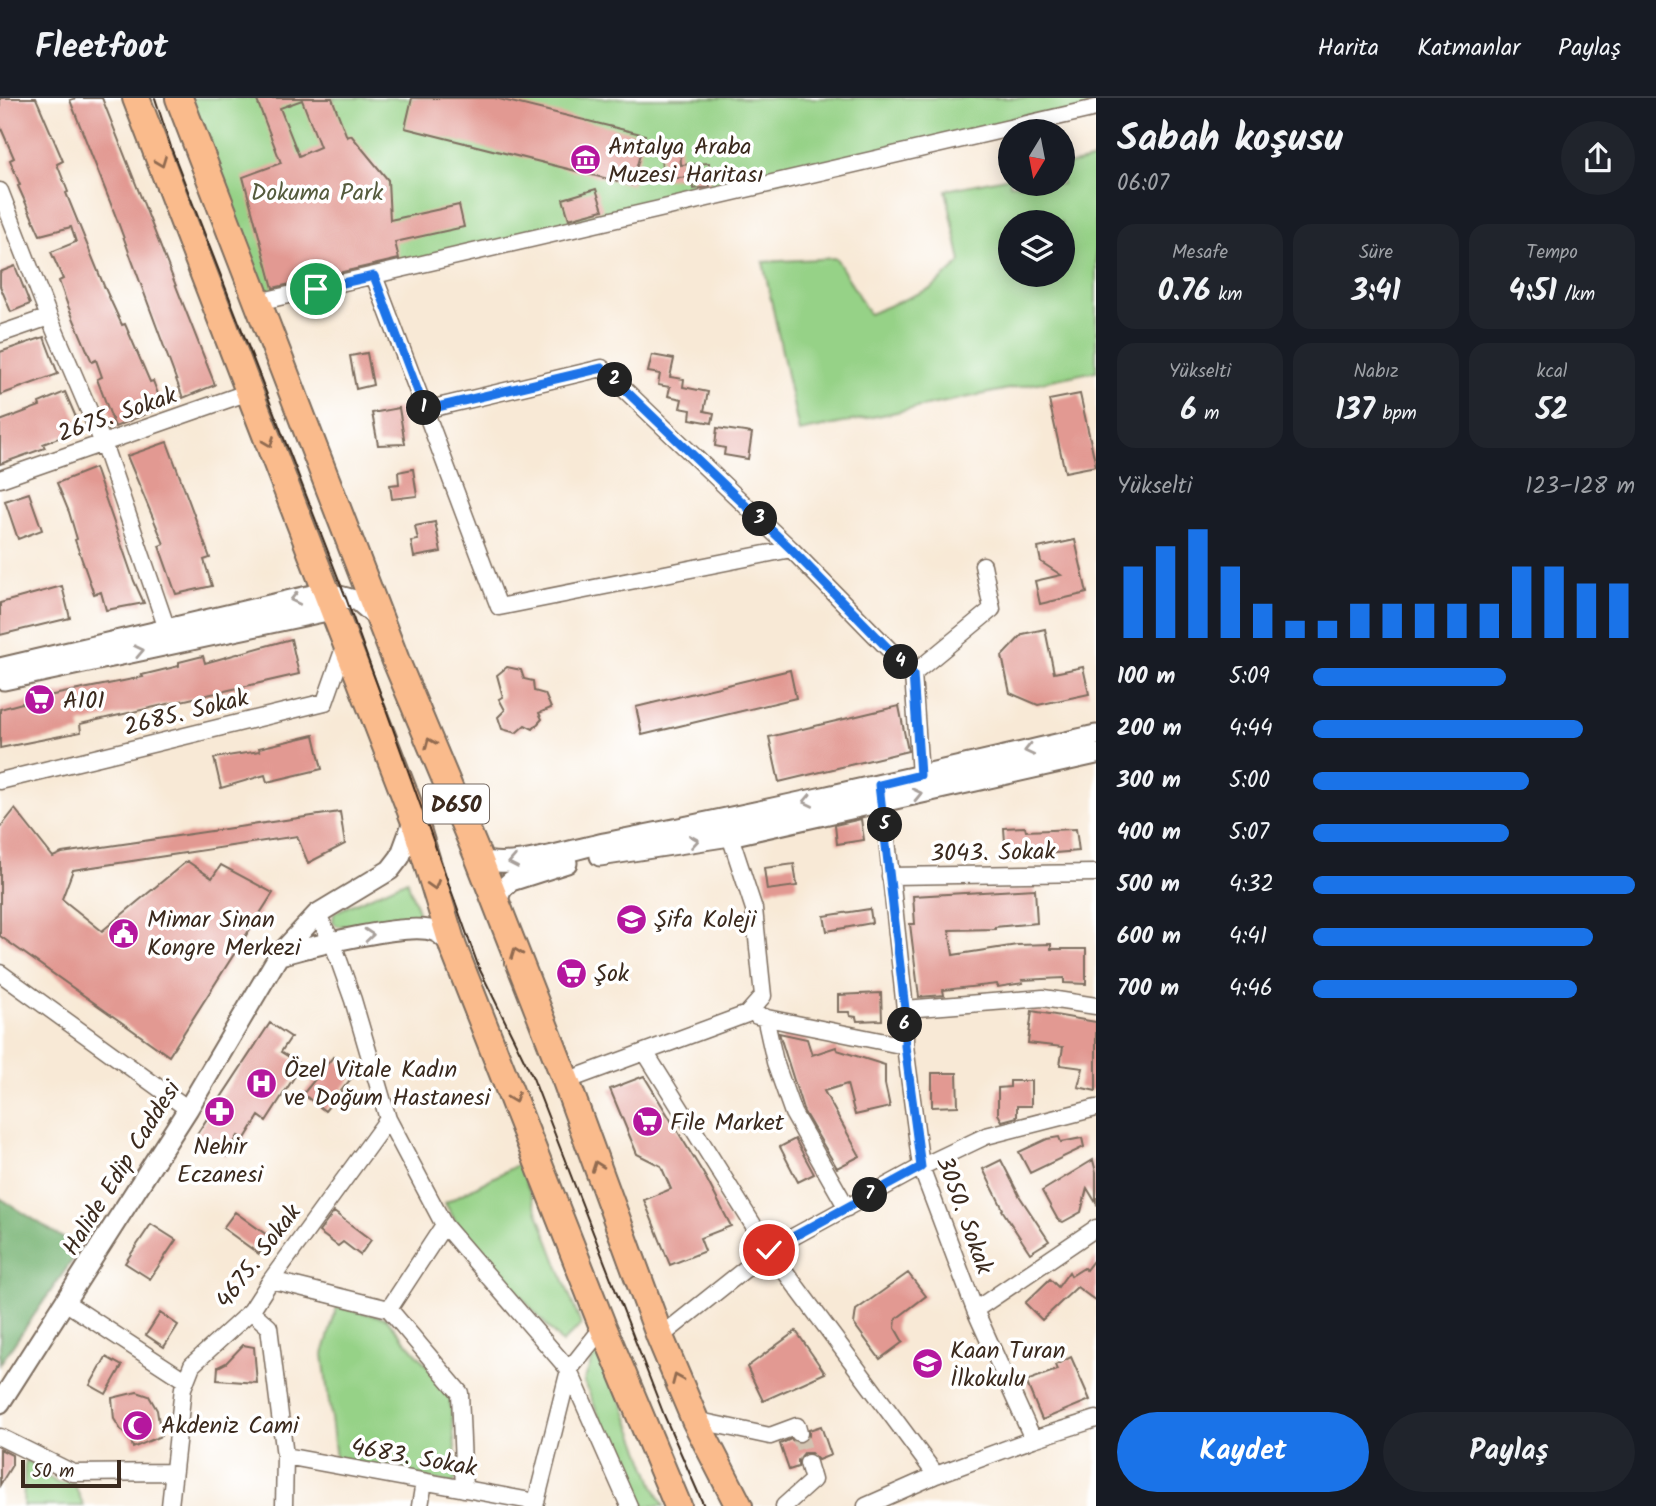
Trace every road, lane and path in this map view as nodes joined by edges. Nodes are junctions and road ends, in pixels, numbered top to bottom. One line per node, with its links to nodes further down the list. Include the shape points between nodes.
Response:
1 (136, 98): 9 (highway, D650, one-way to 9)
2 (179, 98): 6 (highway, D650)
3 (1096, 108): 5 (street)
4 (0, 191): 7 (street)
5 (374, 276): 6 (street); 10 (street)
6 (258, 302): 16 (highway, D650)
7 (49, 317): 8 (street); 11 (street)
8 (0, 334)
9 (250, 392): 11 (street, 2675. Sokak); 15 (highway, D650, one-way to 15)
10 (425, 410): 13 (street, via 602,368); 13 (street, via 499,607)
11 (103, 443): 12 (street, 2675. Sokak); 17 (street)
12 (0, 479)
13 (791, 549): 20 (street)
14 (983, 565): 20 (street, via 992,608)
15 (329, 601): 16 (street, via 358,601); 17 (street, one-way to 17); 18 (highway, D650); 21 (street, one-way to 15)
16 (380, 619): 29 (highway, D650, one-way to 16)
17 (167, 629): 19 (street)
18 (345, 645): 25 (street, 2685. Sokak, via 325,702); 27 (highway, D650)
19 (0, 668)
20 (913, 674): 24 (street)
21 (0, 681)
22 (1096, 735): 24 (street, one-way to 24)
23 (1096, 754): 26 (street, one-way to 23)
24 (920, 775): 26 (street)
25 (0, 782)
26 (881, 794): 28 (street); 30 (street, one-way to 30); 32 (street, 3050. Sokak)
27 (414, 819): 34 (street, Halide Edip Caddesi, via 400,857 390,870); 36 (highway, D650, one-way to 36)
28 (730, 836): 30 (street, one-way to 28); 41 (street, via 754,909 762,996)
29 (479, 859): 30 (street, one-way to 29, via 491,864); 33 (highway, D650)
30 (549, 861): 33 (street, via 511,881)
31 (1096, 873): 32 (street, 3043. Sokak)
32 (890, 876): 40 (street, 3050. Sokak)
33 (496, 903): 45 (highway, D650, one-way to 33)
34 (317, 914): 35 (street); 37 (street, Halide Edip Caddesi)
35 (332, 941): 36 (street, one-way to 36, via 427,929); 37 (street); 48 (street)
36 (453, 947): 59 (highway, D650, one-way to 59)
37 (279, 955): 47 (street, Halide Edip Caddesi)
38 (0, 973): 47 (street)
39 (1096, 1006): 40 (street, via 1044,998)
40 (905, 1009): 43 (street, 3050. Sokak)
41 (747, 1014): 42 (street); 44 (street)
42 (765, 1017): 43 (street); 50 (street, via 793,1113)
43 (905, 1046): 49 (street, 3050. Sokak)
44 (645, 1052): 45 (street); 53 (street)
45 (566, 1081): 60 (highway, D650, one-way to 45)
46 (1096, 1108): 49 (street, via 986,1136)
47 (188, 1109): 55 (street, Halide Edip Caddesi)
48 (387, 1119): 51 (street); 54 (street, 4675. Sokak)
49 (921, 1167): 50 (street); 57 (street, 3050. Sokak)
50 (847, 1208): 53 (street)
51 (444, 1224): 56 (street); 61 (street)
52 (1096, 1228): 57 (street)
53 (769, 1250): 60 (street); 72 (street)
54 (271, 1280): 56 (street); 58 (street, 4675. Sokak)
55 (65, 1302): 62 (street); 63 (street, Halide Edip Caddesi)
56 (389, 1309): 74 (street, via 460,1393)
57 (975, 1310): 68 (street, 3050. Sokak)
58 (251, 1311): 62 (street, 4675. Sokak, via 192,1365); 69 (street, via 268,1327)
59 (603, 1327): 61 (street); 80 (highway, D650)
60 (660, 1337): 65 (highway, D650, one-way to 60)
61 (569, 1370): 75 (street); 79 (street)
62 (186, 1381): 71 (street, 4675. Sokak)
63 (0, 1403)
64 (1096, 1419): 68 (street)
65 (695, 1420): 66 (street, via 770,1436 797,1426); 81 (highway, D650)
66 (799, 1433)
67 (0, 1437): 71 (street, via 73,1473)
68 (1033, 1439): 72 (street)
69 (285, 1457): 73 (street, 4683. Sokak); 77 (street)
70 (808, 1463): 82 (street, via 813,1480)
71 (173, 1472): 76 (street, 4675. Sokak)
72 (936, 1475): 83 (street)
73 (425, 1482): 74 (street, 4683. Sokak); 78 (street)
74 (464, 1489): 75 (street, 4683. Sokak)
75 (536, 1504)
76 (170, 1506)
77 (284, 1506)
78 (420, 1506)
79 (629, 1506)
80 (678, 1506)
81 (739, 1506)
82 (783, 1506)
83 (866, 1506)

